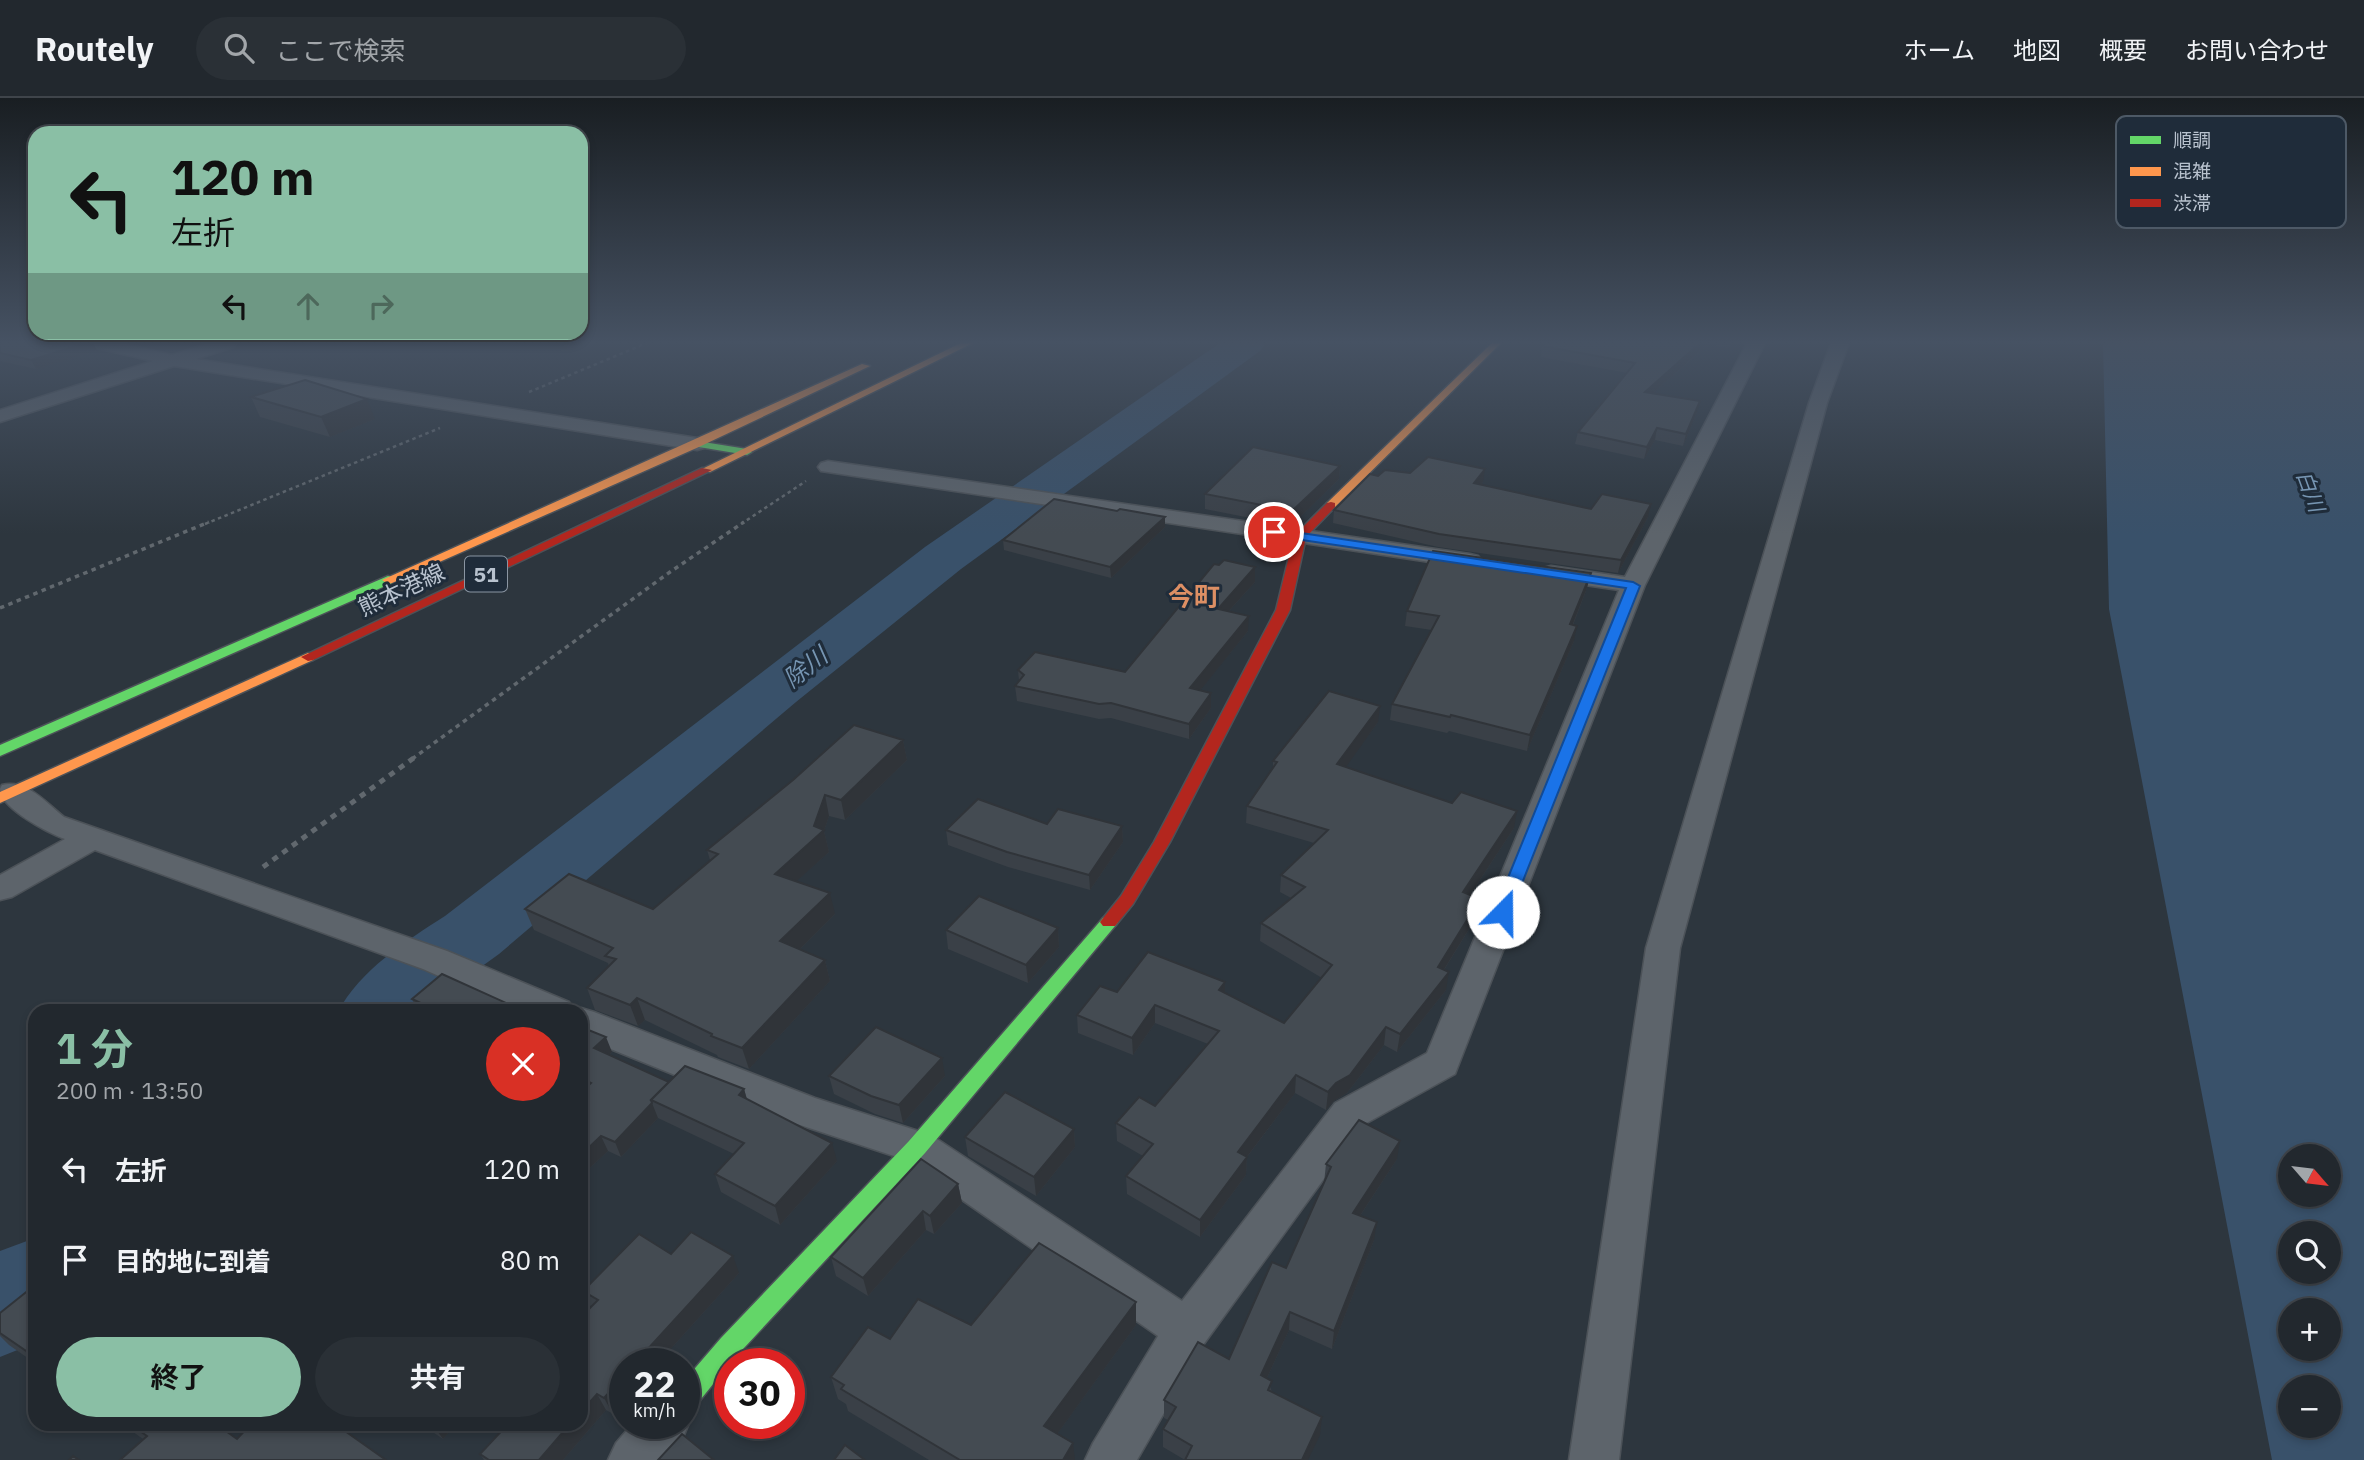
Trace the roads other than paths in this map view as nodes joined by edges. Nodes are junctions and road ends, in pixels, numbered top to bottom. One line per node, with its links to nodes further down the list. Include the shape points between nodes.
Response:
1 (29, 407): 8 (street)
2 (463, 407): 9 (street)
3 (777, 407): 9 (main road, 熊本港線 / 51)
4 (841, 407): 10 (main road, 熊本港線 / 51)
5 (1432, 407): 12 (main road)
6 (1724, 407): 15 (street)
7 (1817, 407): 28 (street, via 1663,948)
8 (0, 416)
9 (697, 444): 10 (main road); 16 (main road, 熊本港線 / 51)
10 (747, 453): 17 (main road, 熊本港線 / 51)
11 (828, 467): 12 (street)
12 (1300, 536): 13 (street); 22 (main road, via 1283,610 1163,842 1127,900)
13 (1487, 564)
14 (1527, 570): 15 (street)
15 (1633, 586): 23 (street, via 1442,1063 1349,1114)
16 (0, 751)
17 (4, 792): 18 (street, via 53,824)
18 (92, 838): 19 (street); 20 (street, via 435,960)
19 (0, 889)
20 (537, 1004)
21 (588, 1025): 22 (street, via 805,1111)
22 (918, 1147): 23 (street); 24 (main road)
23 (1188, 1330): 27 (street)
24 (700, 1381)
25 (651, 1439): 26 (street)
26 (633, 1460)
27 (1110, 1460)
28 (1594, 1460)

